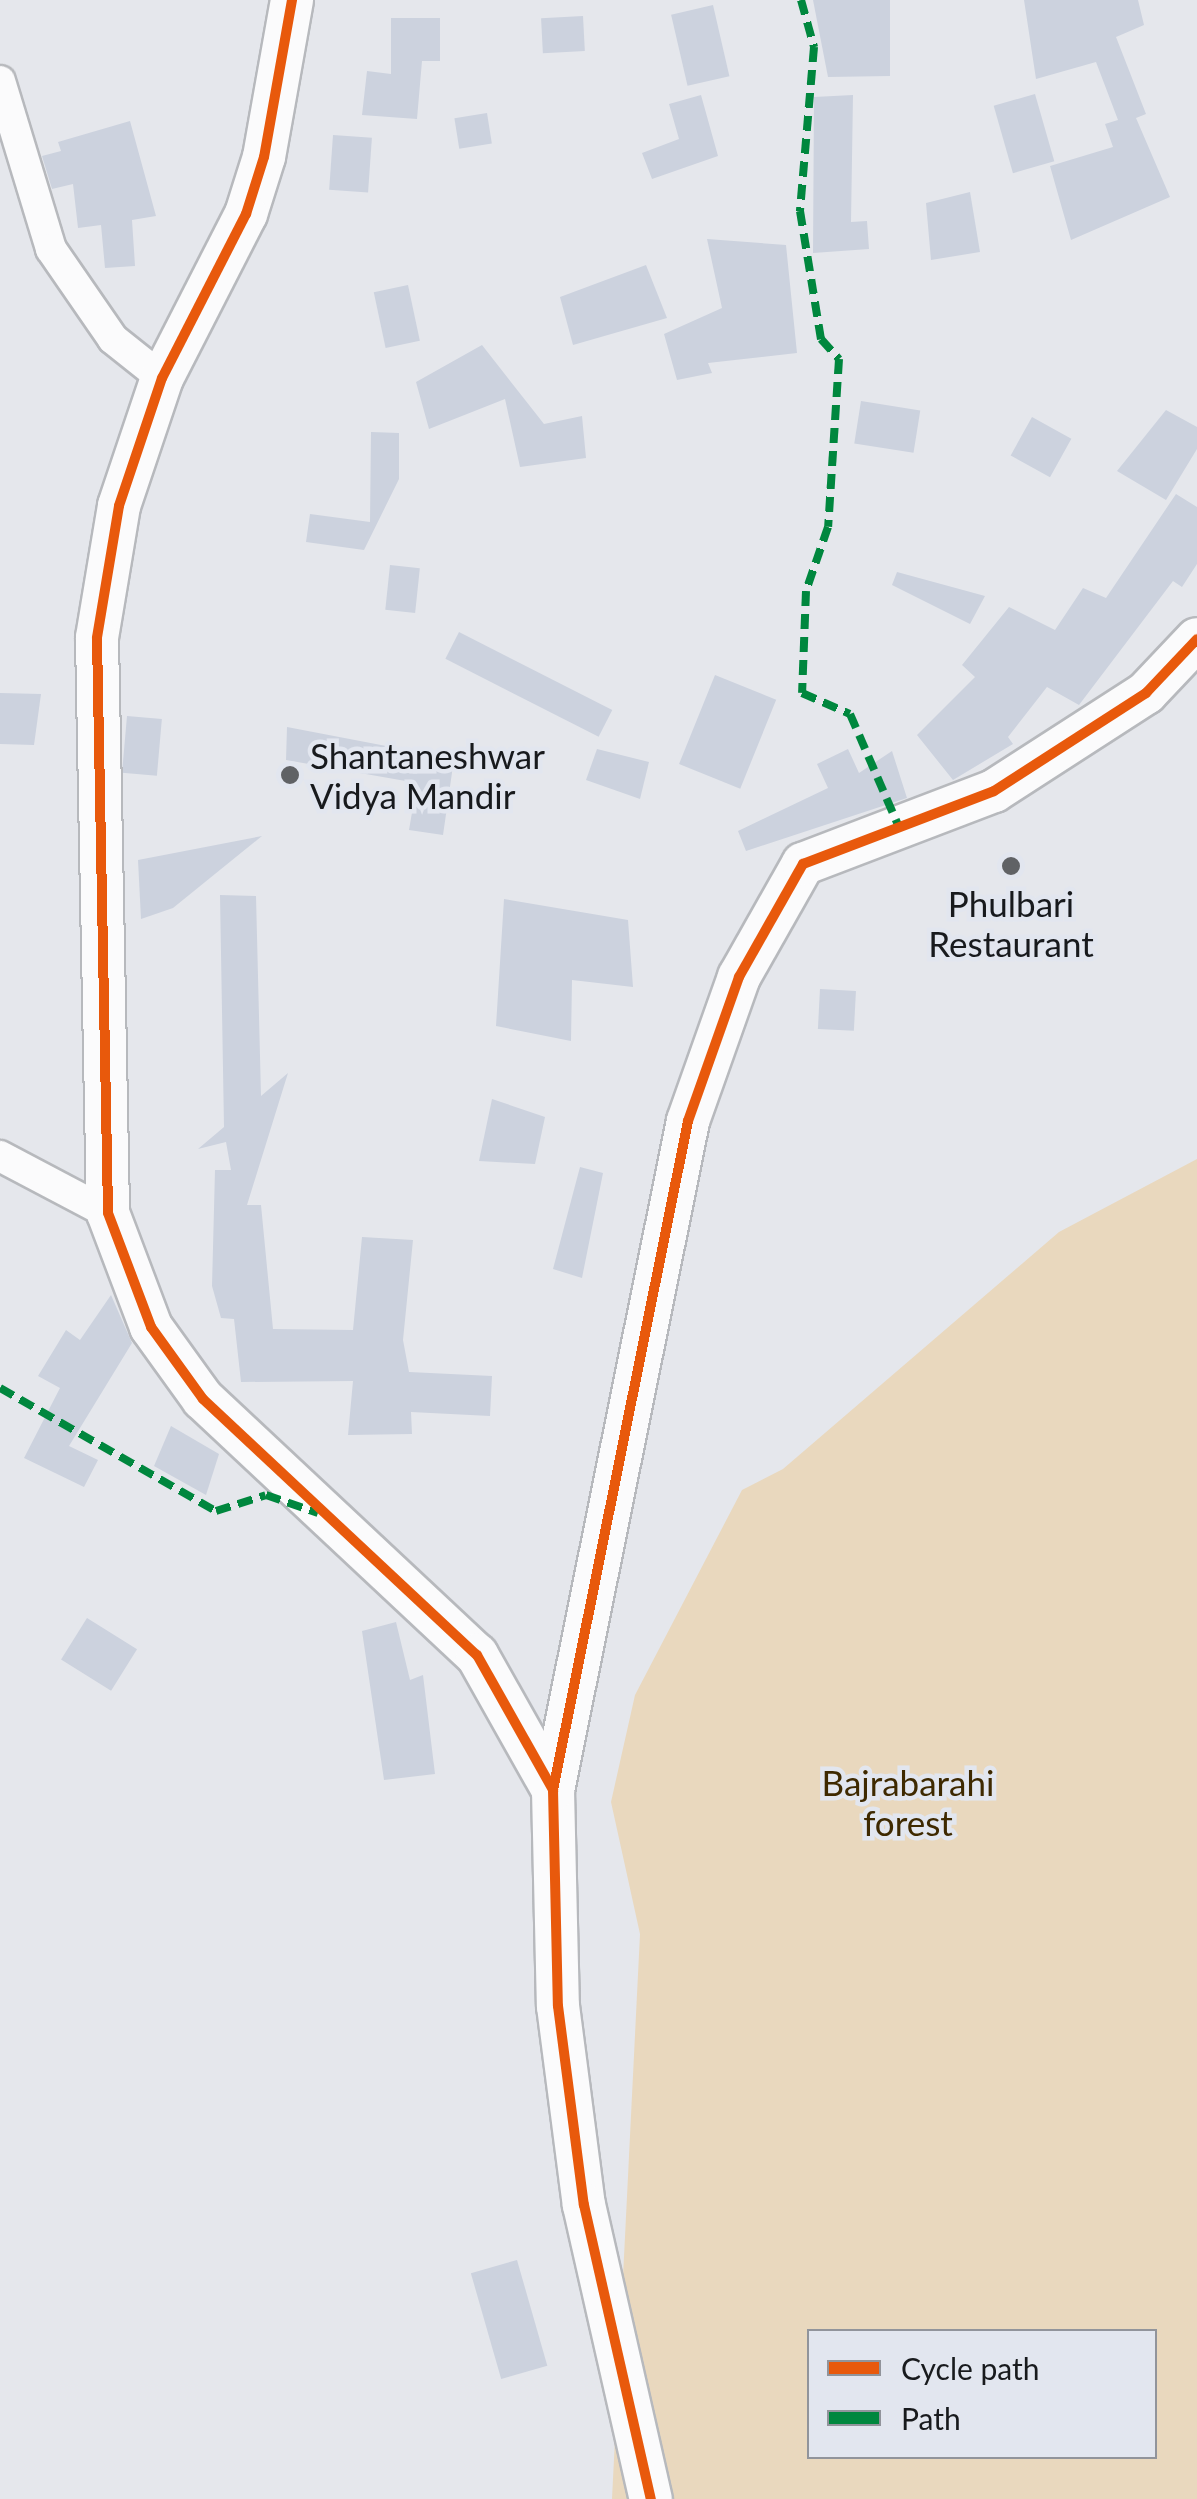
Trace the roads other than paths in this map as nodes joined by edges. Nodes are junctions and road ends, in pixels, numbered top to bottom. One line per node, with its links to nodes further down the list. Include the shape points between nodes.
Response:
1 (292, 0): 3 (street, via 246,214)
2 (0, 81): 3 (street, via 51,250 113,340)
3 (162, 378): 6 (street, via 119,506 98,638)
4 (1197, 639): 7 (street, via 1146,693 994,791 803,864 739,977 688,1121)
5 (0, 1156): 6 (street)
6 (108, 1212): 7 (street, via 151,1327 202,1399 477,1655)
7 (553, 1790): 8 (street, via 558,2006 584,2205)
8 (651, 2499)

